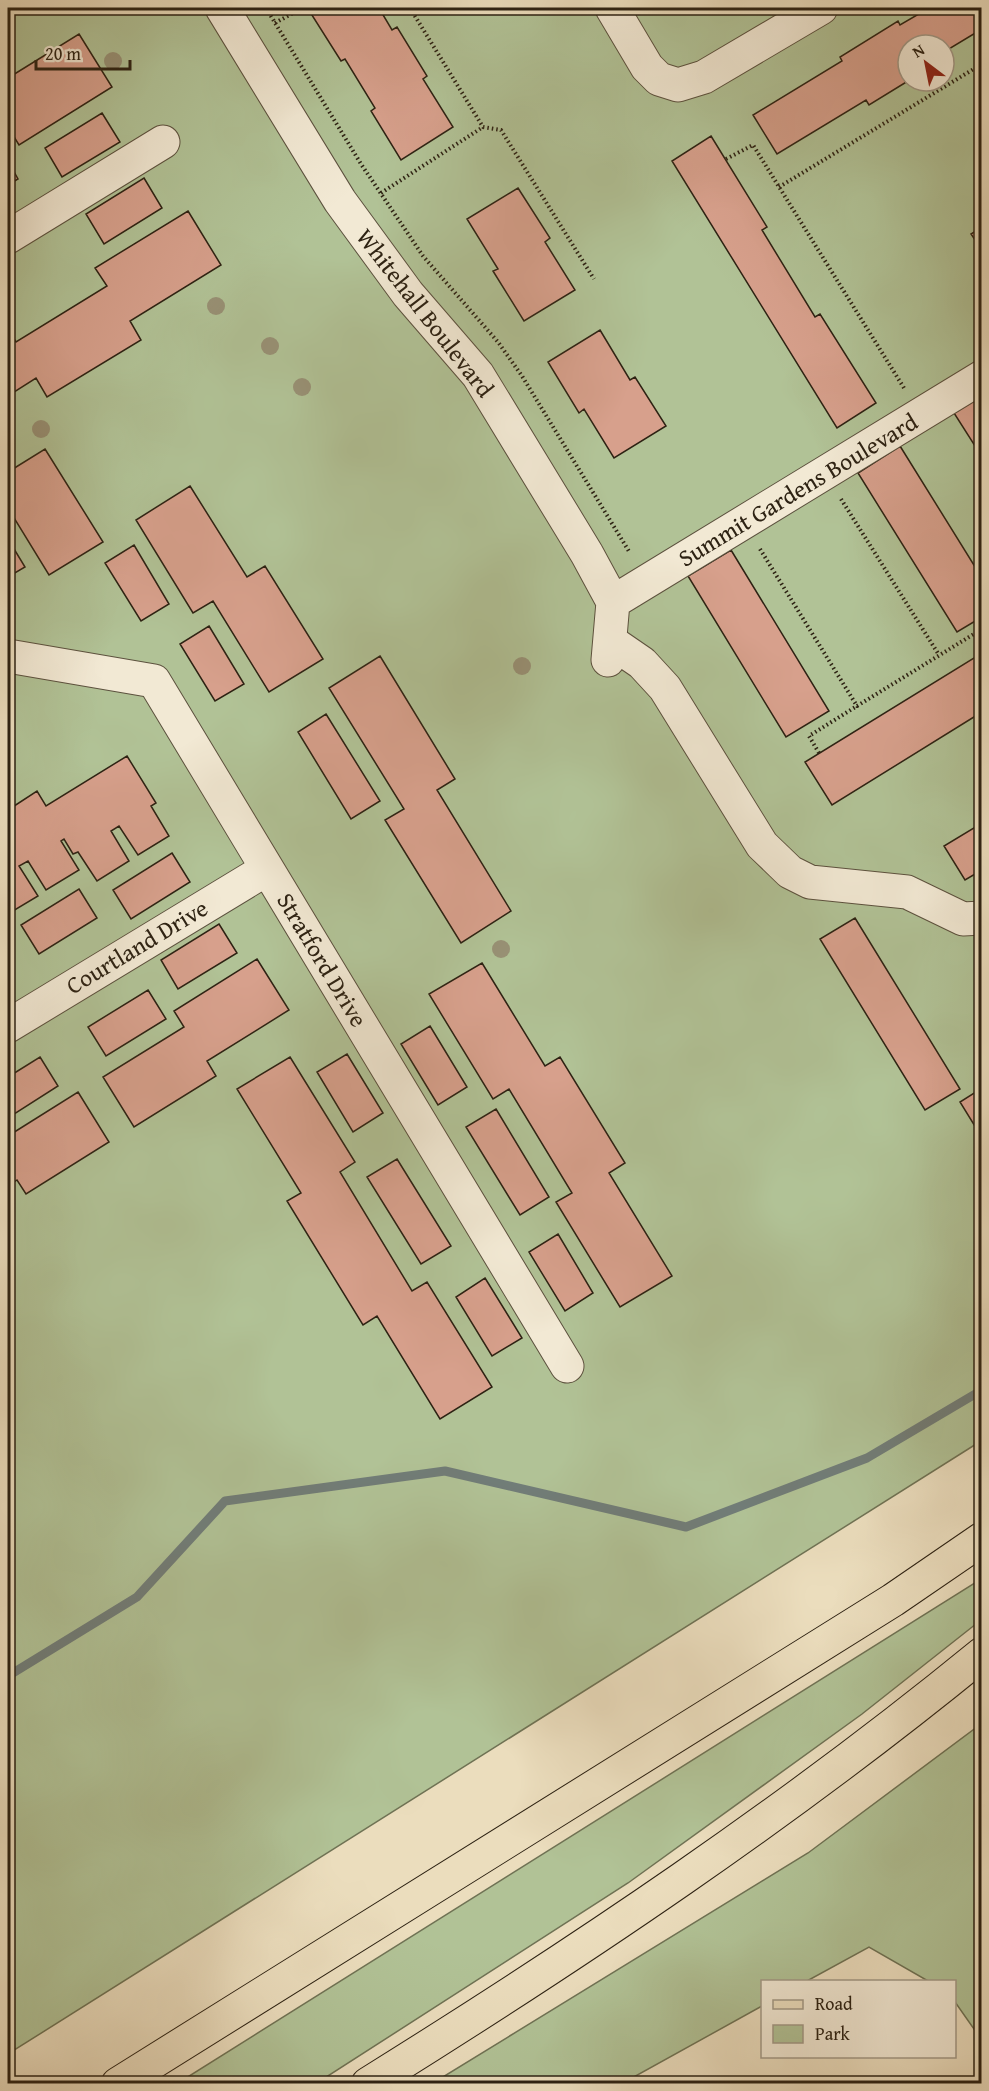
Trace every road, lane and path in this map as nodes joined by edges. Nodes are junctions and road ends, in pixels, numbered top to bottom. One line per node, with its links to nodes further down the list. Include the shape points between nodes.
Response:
1 (222, 8): 21 (street, Whitehall Boulevard, via 340,201 408,294 478,375)
2 (266, 8): 7 (path)
3 (302, 8): 7 (path)
4 (410, 8): 9 (path)
5 (612, 8): 6 (street, via 647,67 659,79 678,85 704,77)
6 (820, 8)
7 (275, 23): 13 (path)
8 (981, 64): 12 (path)
9 (483, 127): 13 (path); 15 (path, via 501,130)
10 (163, 142): 14 (street)
11 (726, 159): 12 (path, via 753,145)
12 (779, 187): 17 (path)
13 (381, 193): 20 (path, via 423,256 498,342 631,555)
14 (8, 237)
15 (594, 279)
16 (981, 376): 18 (street, Summit Gardens Boulevard)
17 (907, 393)
18 (825, 473): 21 (street, Summit Gardens Boulevard); 24 (path)
19 (756, 543): 25 (path)
20 (638, 554)
21 (613, 602): 28 (street, via 609,650 642,663 665,688 762,845 790,872 810,882 907,891 963,919)
22 (981, 629): 24 (path)
23 (8, 656): 27 (street, Stratford Drive, via 154,681)
24 (939, 656): 25 (path)
25 (857, 706): 26 (path, via 809,736)
26 (819, 753)
27 (267, 869): 29 (street, Courtland Drive); 30 (street, Stratford Drive)
28 (981, 918)
29 (8, 1026)
30 (567, 1366)
31 (981, 1539): 33 (main road, via 893,1600)
32 (981, 1654): 34 (main road, via 700,1865)
33 (118, 2084)
34 (368, 2084)

